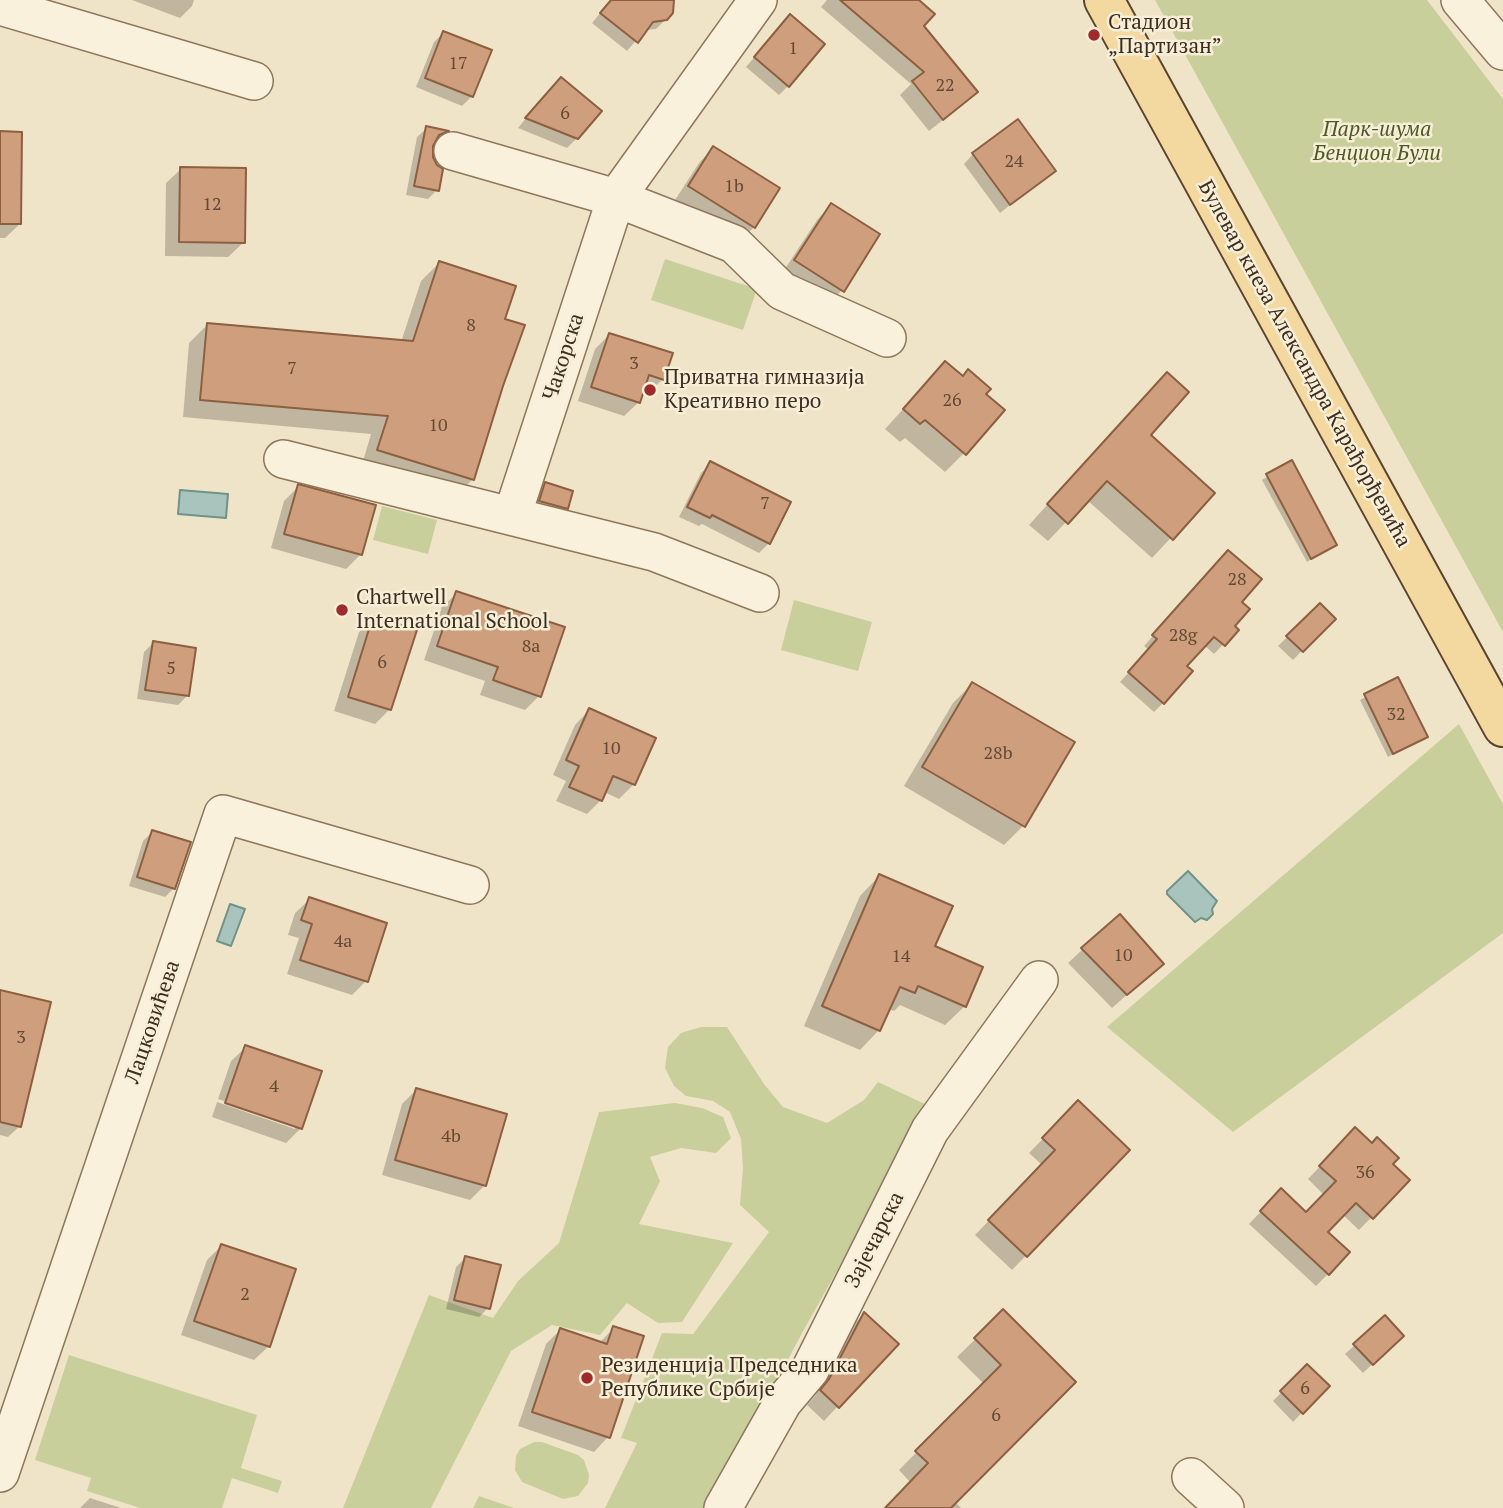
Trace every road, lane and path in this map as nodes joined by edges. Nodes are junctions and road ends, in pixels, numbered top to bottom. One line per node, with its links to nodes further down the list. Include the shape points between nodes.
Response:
1 (758, 0): 8 (street, Чакорска)
2 (1104, 0): 13 (main road, Булевар кнеза Александра Карађорђевића)
3 (1460, 0): 5 (street)
4 (0, 6): 6 (street)
5 (1503, 51)
6 (254, 81)
7 (453, 150): 8 (street)
8 (616, 198): 9 (street, via 734,244 782,291); 11 (street, Чакорска)
9 (887, 338)
10 (283, 459): 11 (street)
11 (512, 516): 12 (street, via 654,552)
12 (760, 593)
13 (1503, 727)
14 (470, 885): 16 (street, Лацковићева, via 223,814)
15 (1039, 980): 18 (street, Зајечарска, via 930,1129 810,1370 783,1402)
16 (0, 1473)
17 (1191, 1477): 19 (street)
18 (723, 1508)
19 (1225, 1508)

